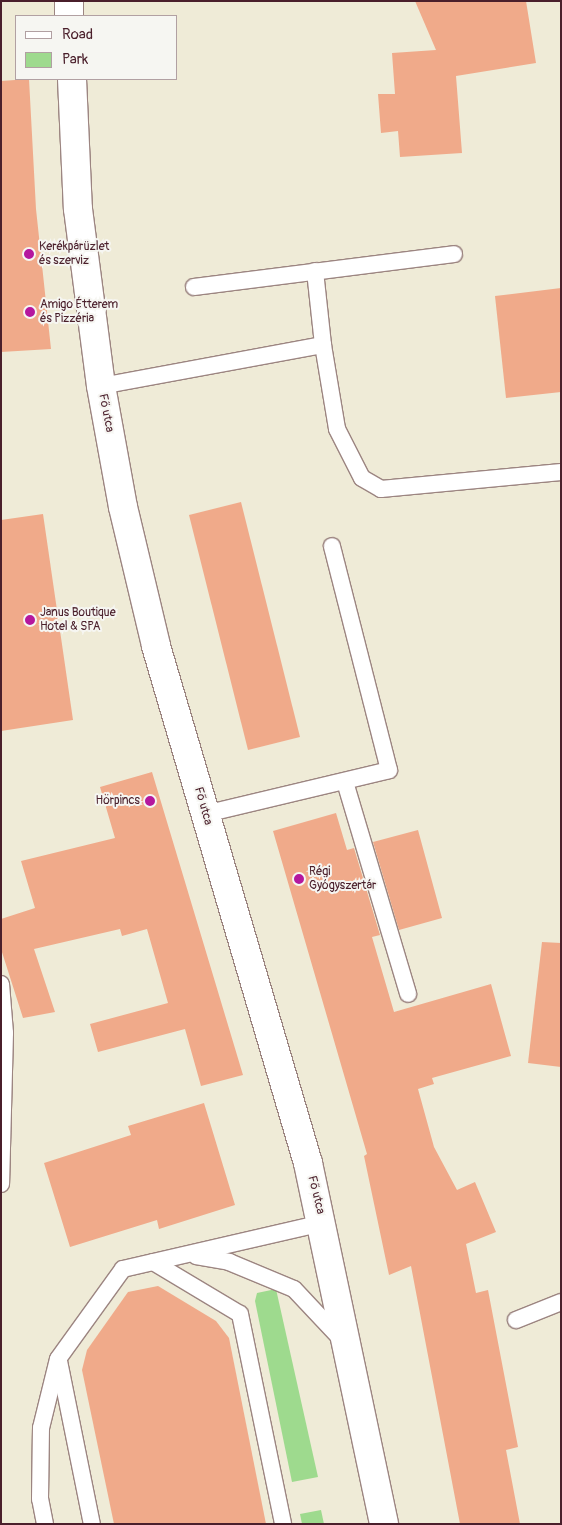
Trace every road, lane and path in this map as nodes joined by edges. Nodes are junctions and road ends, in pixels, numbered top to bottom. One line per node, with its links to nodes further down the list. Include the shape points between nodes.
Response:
1 (69, 1): 2 (street)
2 (69, 15)
3 (72, 80): 8 (street, Fő utca, via 78,209)
4 (454, 254): 5 (lane)
5 (315, 271): 6 (lane); 7 (lane)
6 (194, 287)
7 (323, 345): 8 (lane); 9 (lane, via 337,429 362,478 381,489)
8 (101, 386): 12 (street, Fő utca, via 156,646)
9 (561, 472)
10 (332, 546): 11 (lane, via 389,770)
11 (346, 782): 12 (lane); 14 (lane)
12 (205, 814): 16 (street, Fő utca)
13 (1, 984): 15 (lane, via 5,1033)
14 (408, 994)
15 (1, 1184)
16 (323, 1223): 17 (lane); 21 (street, Fő utca)
17 (186, 1254): 18 (lane); 21 (lane, via 229,1262 294,1289 331,1324)
18 (153, 1262): 22 (lane, via 123,1269); 25 (lane, via 240,1314)
19 (561, 1302): 20 (lane)
20 (516, 1320)
21 (350, 1353): 26 (street, Fő utca)
22 (58, 1359): 23 (lane, via 41,1428 40,1499); 24 (lane)
23 (45, 1524)
24 (92, 1524)
25 (283, 1524)
26 (384, 1524)

